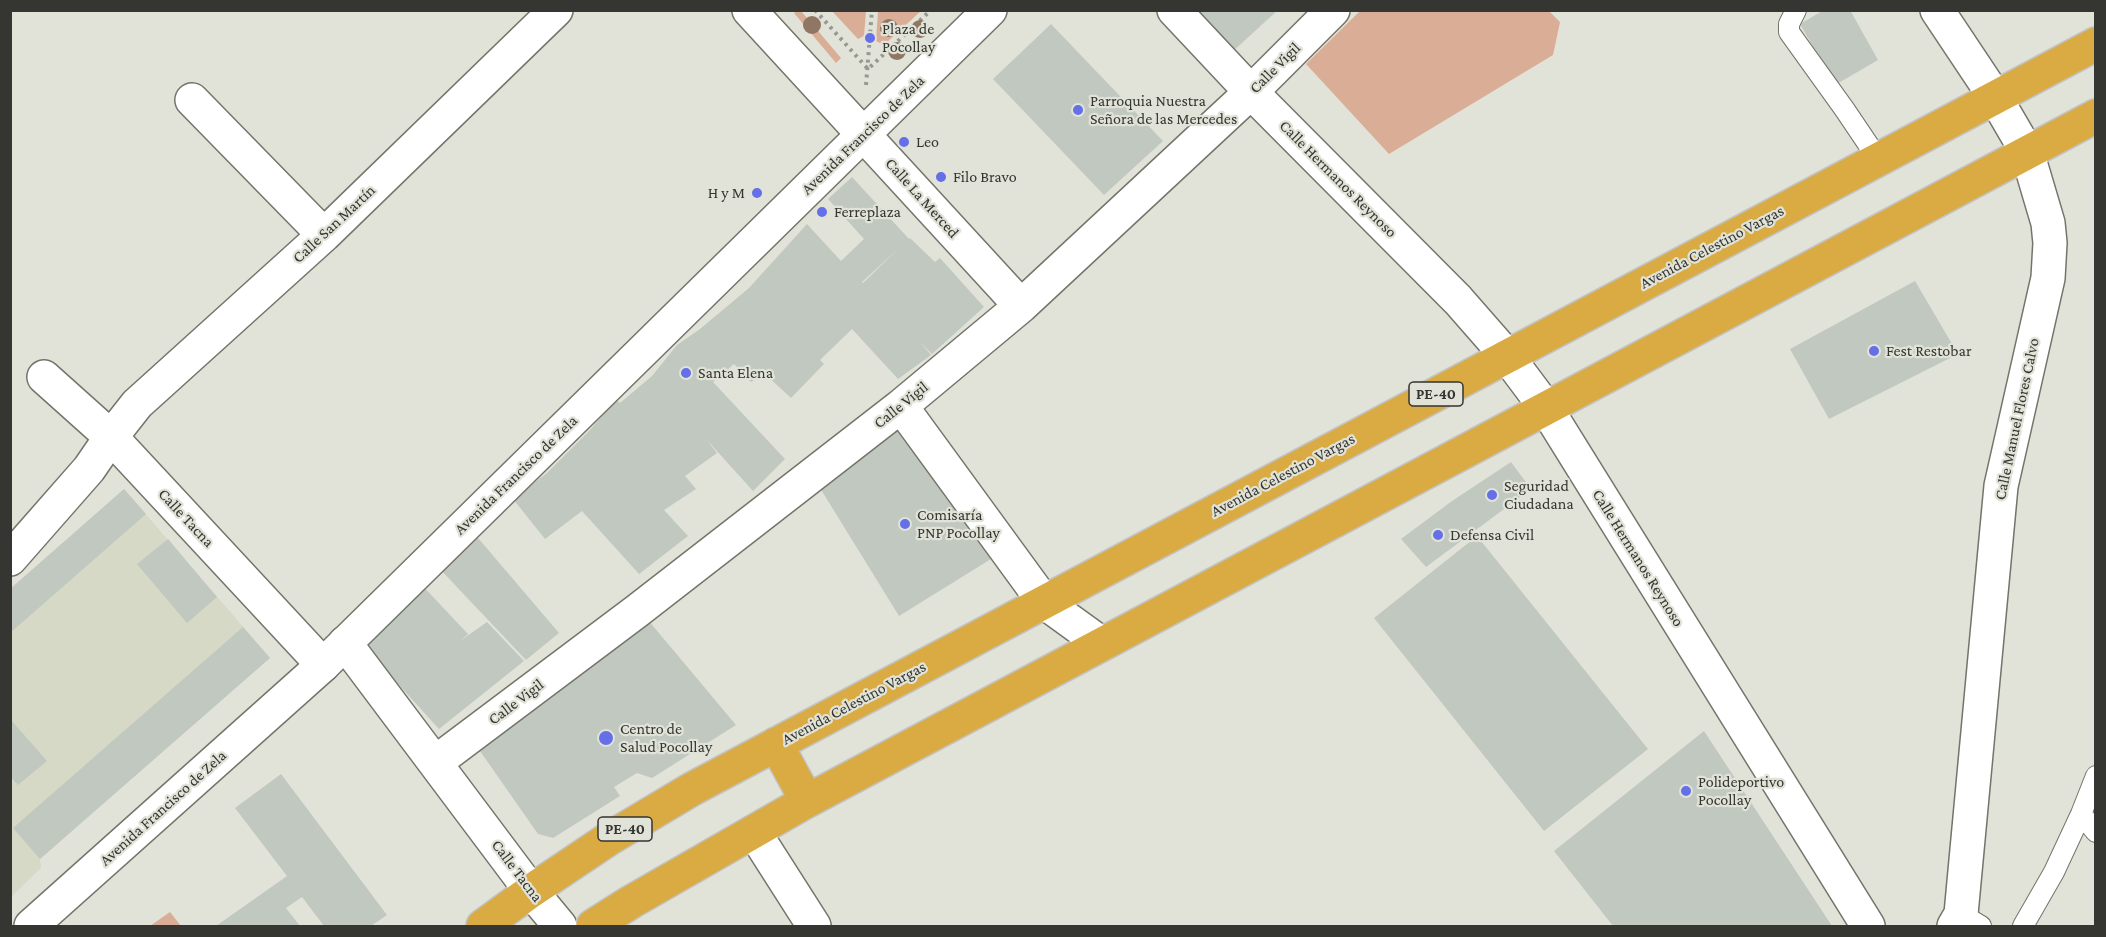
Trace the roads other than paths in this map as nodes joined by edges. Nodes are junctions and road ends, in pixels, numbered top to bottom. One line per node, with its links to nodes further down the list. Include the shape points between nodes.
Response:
1 (556, 10): 16 (street, Calle San Martín)
2 (749, 10): 13 (street, Calle La Merced)
3 (990, 10): 13 (street, Avenida Francisco de Zela)
4 (1174, 10): 9 (street, Calle Hermanos Reynoso)
5 (1333, 10): 9 (street, Calle Vigil)
6 (1796, 10): 15 (lane, via 1789,32)
7 (1937, 10): 10 (street, Calle Manuel Flores Calvo)
8 (2096, 44): 10 (highway, Avenida Celestino Vargas / PE-40)
9 (1251, 92): 17 (street, Calle Vigil); 18 (street, Calle Hermanos Reynoso, via 1458,300)
10 (1995, 97): 14 (street, Calle Manuel Flores Calvo); 15 (highway, Avenida Celestino Vargas / PE-40)
11 (192, 100): 16 (street)
12 (2096, 116): 14 (highway)
13 (864, 134): 17 (street, Calle La Merced); 26 (street, Avenida Francisco de Zela)
14 (2027, 152): 21 (highway); 35 (street, Calle Manuel Flores Calvo, via 2048,223 2050,261 2001,486)
15 (1878, 159): 18 (highway, Avenida Celestino Vargas / PE-40)
16 (324, 235): 22 (street, Calle San Martín, via 137,404)
17 (1021, 306): 20 (street, Calle Vigil)
18 (1507, 356): 21 (street, Calle Hermanos Reynoso); 24 (highway, Avenida Celestino Vargas / PE-40)
19 (44, 377): 22 (street, Calle Tacna)
20 (902, 406): 24 (street); 28 (street, Calle Vigil)
21 (1546, 408): 25 (highway); 41 (street, Calle Hermanos Reynoso)
22 (111, 437): 23 (street, Calle San Martín, via 89,469); 26 (street, Calle Tacna)
23 (10, 559)
24 (1044, 602): 25 (street); 27 (highway, Avenida Celestino Vargas / PE-40)
25 (1102, 644): 30 (highway)
26 (334, 654): 28 (street, Calle Tacna); 36 (street, Avenida Francisco de Zela)
27 (776, 744): 30 (highway); 34 (highway, Avenida Celestino Vargas / PE-40, via 620,831)
28 (436, 762): 34 (street, Calle Tacna)
29 (2096, 776): 31 (lane)
30 (807, 801): 32 (highway)
31 (2081, 814): 33 (lane); 42 (lane)
32 (754, 832): 39 (highway); 40 (street)
33 (2096, 832)
34 (531, 891): 37 (highway, Avenida Celestino Vargas / PE-40); 38 (street, Calle Tacna)
35 (1965, 923)
36 (31, 927)
37 (483, 927)
38 (560, 927)
39 (593, 927)
40 (814, 927)
41 (1868, 927)
42 (2023, 927)

